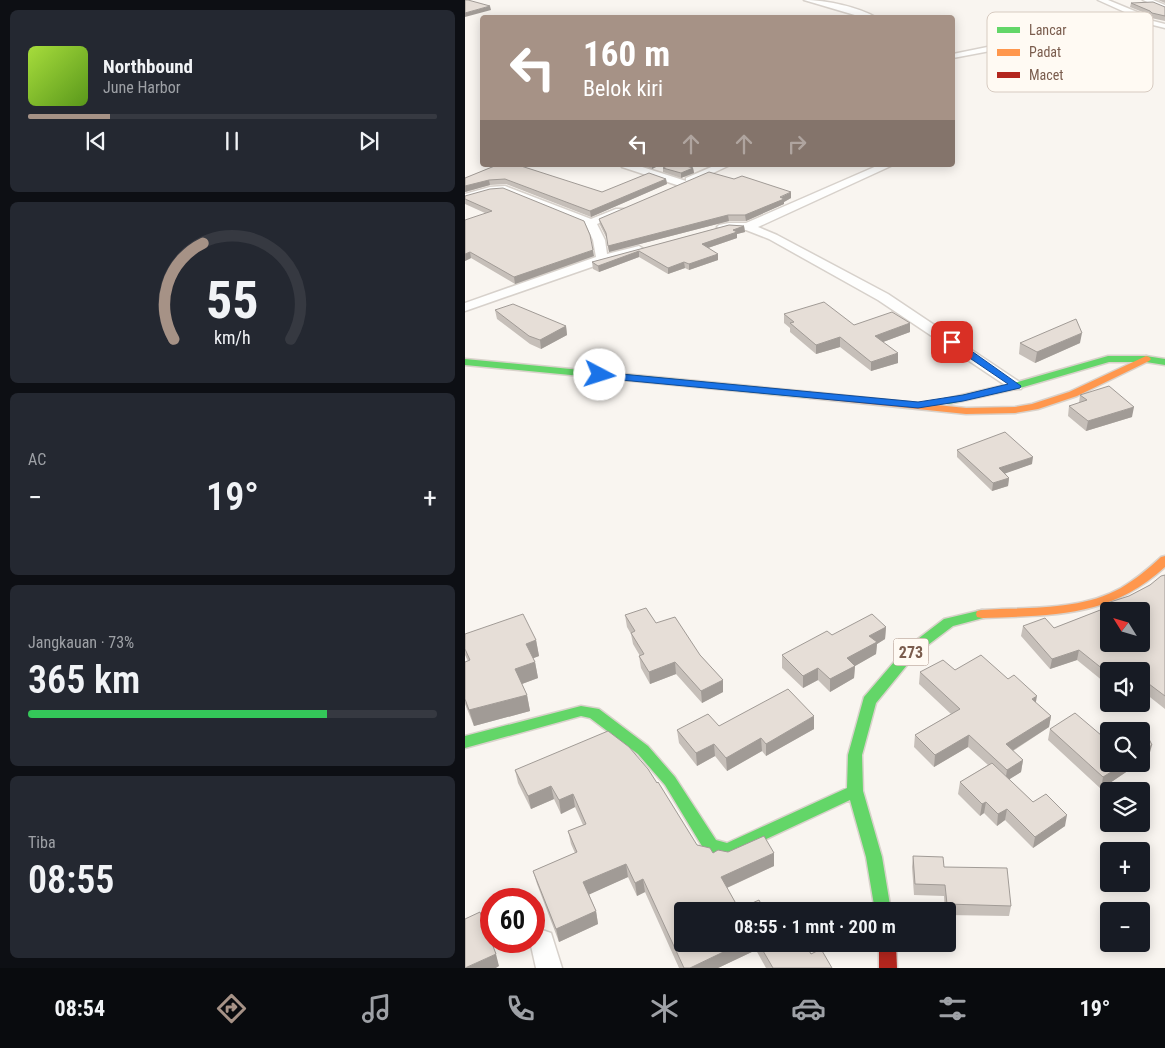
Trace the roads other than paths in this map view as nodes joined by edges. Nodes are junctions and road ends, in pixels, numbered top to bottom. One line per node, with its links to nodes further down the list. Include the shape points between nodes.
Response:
1 (807, 0): 6 (street)
2 (1102, 0): 5 (street)
3 (1147, 0): 4 (street)
4 (1165, 8)
5 (1127, 12)
6 (866, 15)
7 (987, 49): 8 (street)
8 (955, 54)
9 (631, 167): 12 (street)
10 (718, 167): 12 (street)
11 (883, 167): 17 (street)
12 (683, 184): 13 (street)
13 (670, 190)
14 (465, 198): 16 (street, via 505,189)
15 (635, 204): 16 (street)
16 (591, 223): 20 (street, via 599,240)
17 (748, 227): 18 (street, via 729,226); 25 (street, via 773,237 883,297)
18 (714, 230)
19 (653, 247): 20 (street)
20 (602, 259): 21 (street)
21 (465, 307)
22 (1146, 359): 24 (main road); 25 (main road, via 1108,360); 26 (main road, via 1092,386 1029,407 977,412)
23 (465, 362): 26 (main road)
24 (1165, 362)
25 (1016, 386): 26 (main road)
26 (918, 405)
27 (1165, 560): 29 (main road, 273, via 1131,589 1080,608 975,614 949,622 931,635 911,651 869,701 855,755)
28 (465, 742): 29 (main road, via 581,711 594,713 643,750 671,781 711,846 728,850)
29 (855, 792): 30 (main road, 273, via 874,857)
30 (882, 902)
31 (888, 952): 34 (main road)
32 (545, 953): 33 (street)
33 (549, 968)
34 (888, 968)

